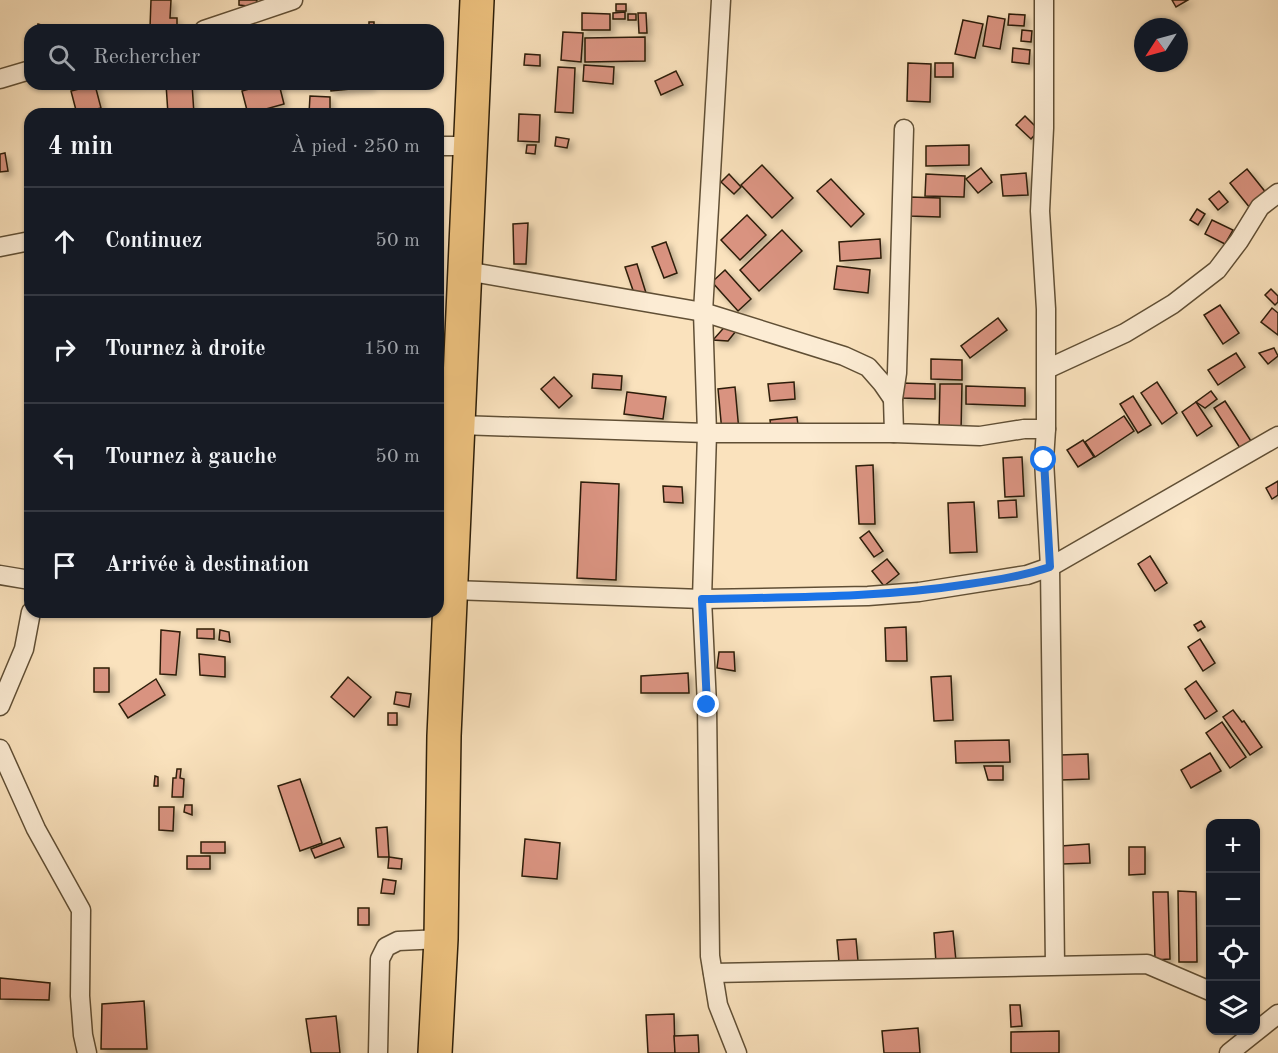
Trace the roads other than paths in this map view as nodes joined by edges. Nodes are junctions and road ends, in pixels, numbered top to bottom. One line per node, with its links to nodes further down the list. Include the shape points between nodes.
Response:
1 (293, 0): 5 (street)
2 (477, 0): 10 (highway)
3 (721, 0): 15 (street)
4 (1044, 0): 16 (street, via 1040,211)
5 (222, 24)
6 (24, 72): 7 (street)
7 (0, 79)
8 (904, 129): 17 (street)
9 (444, 146): 10 (street)
10 (471, 146): 14 (highway)
11 (1278, 193): 16 (street, via 1260,207 1217,270 1173,304 1125,333)
12 (24, 242): 13 (street)
13 (0, 247)
14 (466, 271): 15 (street); 18 (highway)
15 (703, 312): 17 (street, via 844,356 868,367); 20 (street)
16 (1047, 369): 19 (street)
17 (893, 399): 21 (street)
18 (459, 425): 20 (street); 26 (highway)
19 (1046, 429): 21 (street, via 980,436); 23 (street)
20 (707, 433): 21 (street); 27 (street)
21 (894, 433)
22 (1278, 436): 23 (street)
23 (1050, 567): 27 (street, via 1027,575 919,592); 32 (street)
24 (0, 575): 25 (street)
25 (24, 579)
26 (452, 590): 27 (street); 31 (highway, via 444,736)
27 (702, 599): 33 (street)
28 (30, 618): 29 (street, via 24,649)
29 (0, 706)
30 (0, 749): 37 (street, via 36,829 81,910 80,996)
31 (441, 939): 38 (street, via 398,941 386,947 380,959); 39 (highway)
32 (1055, 965): 33 (street); 34 (street, via 1147,964)
33 (713, 973): 40 (street, via 718,1005)
34 (1206, 989)
35 (1260, 1012): 36 (street)
36 (1276, 1018): 41 (street)
37 (87, 1053)
38 (378, 1053)
39 (435, 1053)
40 (737, 1053)
41 (1228, 1053)

